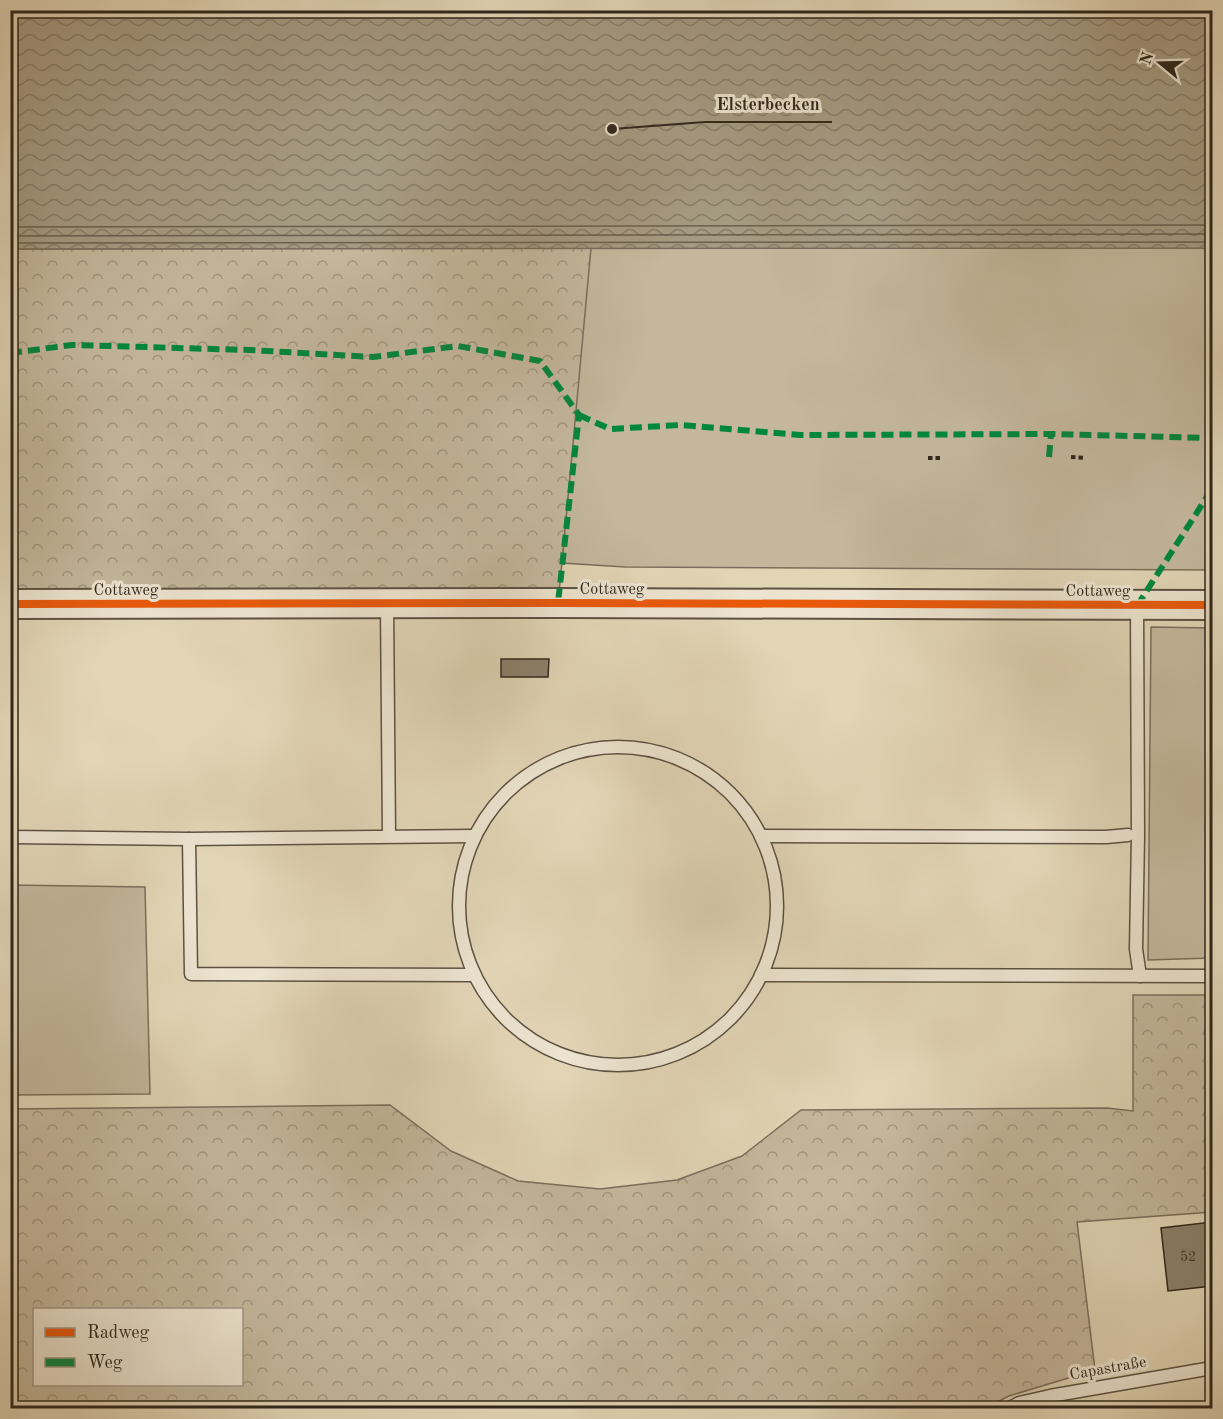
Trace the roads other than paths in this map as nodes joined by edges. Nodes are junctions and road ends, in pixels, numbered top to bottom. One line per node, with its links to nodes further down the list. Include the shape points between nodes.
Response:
1 (10, 604): 2 (street, Cottaweg)
2 (387, 605): 3 (street, Cottaweg); 6 (lane)
3 (1137, 606): 4 (street, Cottaweg); 13 (lane, via 1136,949)
4 (1212, 606)
5 (1128, 835): 8 (lane)
6 (389, 836): 7 (lane); 10 (lane)
7 (475, 836): 8 (lane, via 504,794 539,768 575,752 616,746 654,751 694,766 729,792); 11 (lane, via 461,880 459,907 460,930)
8 (761, 836): 12 (lane, via 777,904 775,928)
9 (10, 837): 10 (lane)
10 (189, 839): 11 (lane, via 191,974)
11 (474, 975): 12 (lane, via 506,1019 543,1047 576,1060 618,1065 660,1059 692,1047 731,1017)
12 (761, 975): 13 (lane)
13 (1140, 976): 14 (lane)
14 (1212, 976)
15 (1212, 1368): 16 (lane, Capastraße)
16 (1050, 1396): 17 (lane, Capastraße); 18 (lane)
17 (1010, 1408)
18 (1045, 1408)

